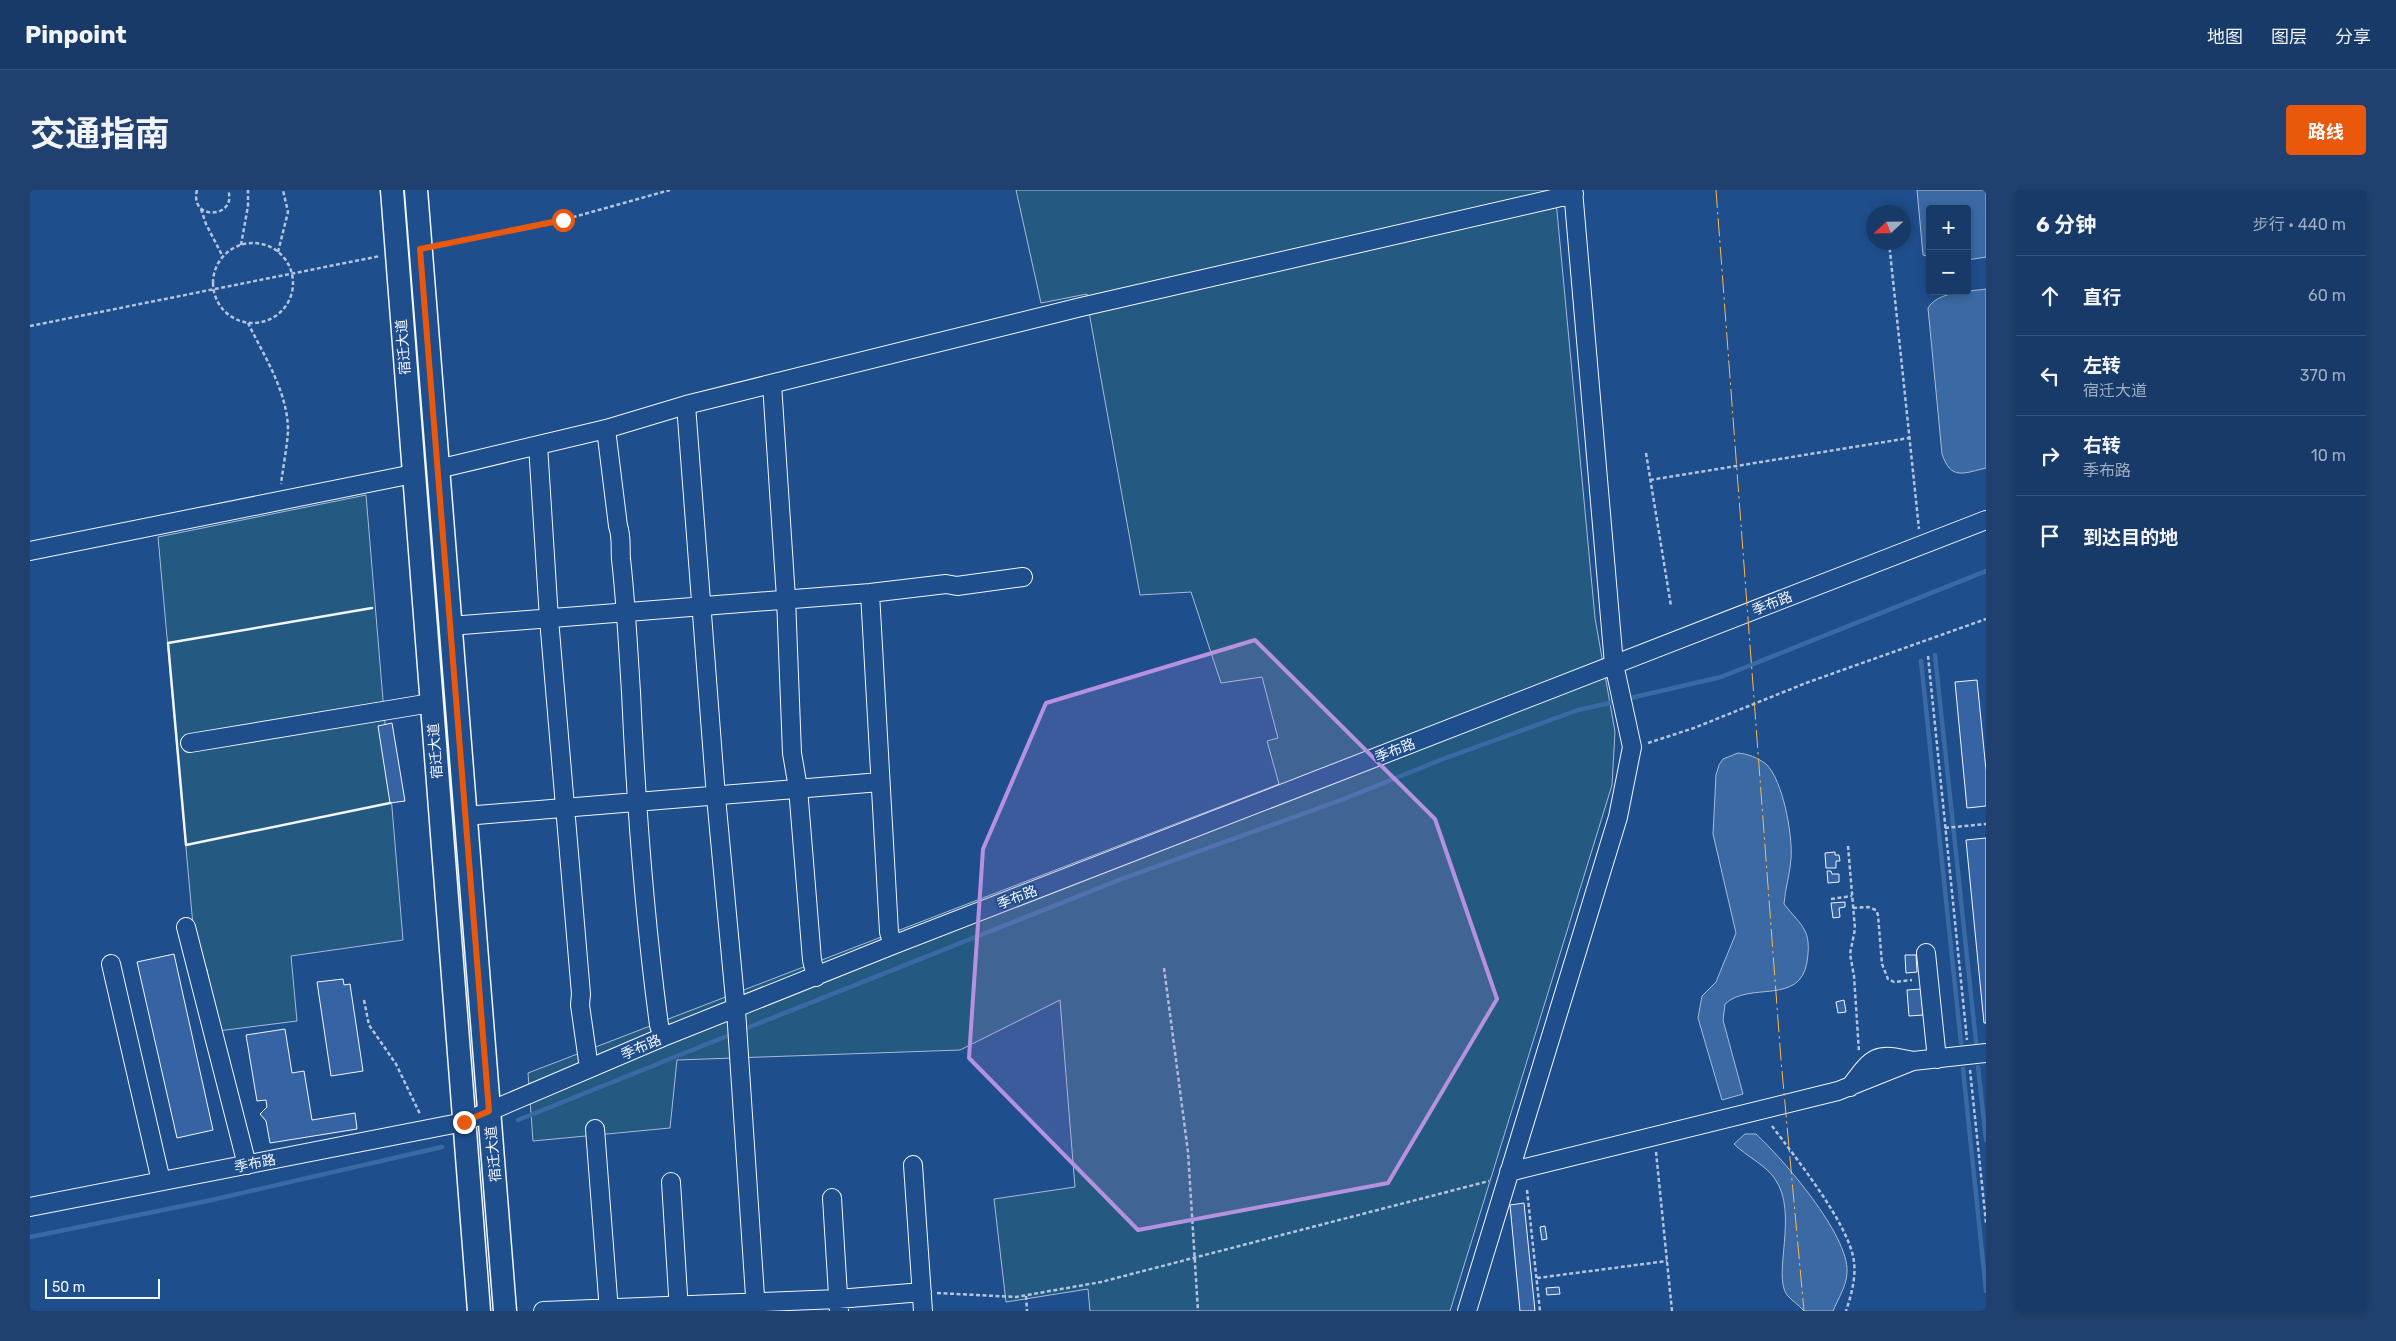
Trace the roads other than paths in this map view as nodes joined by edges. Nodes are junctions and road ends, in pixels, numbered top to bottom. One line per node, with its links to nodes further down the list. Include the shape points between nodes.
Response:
1 (392, 190): 9 (main road, 宿迁大道)
2 (416, 190): 8 (main road, 宿迁大道)
3 (1574, 192): 4 (street, via 1081,307); 19 (street)
4 (772, 384): 5 (street); 14 (street)
5 (686, 405): 6 (street); 15 (street)
6 (606, 429): 7 (street); 16 (street, via 618,526 622,535 620,549)
7 (538, 445): 8 (street); 17 (street)
8 (438, 469): 18 (main road, 宿迁大道)
9 (413, 474): 11 (street); 20 (main road, 宿迁大道)
10 (1986, 520): 19 (street, 季布路)
11 (30, 551)
12 (1023, 577): 13 (street)
13 (870, 593): 14 (street); 22 (street)
14 (786, 598): 15 (street); 23 (street, via 792,753)
15 (702, 606): 16 (street); 24 (street)
16 (627, 611): 17 (street); 25 (street)
17 (549, 619): 18 (street); 26 (street)
18 (450, 626): 27 (main road, 宿迁大道)
19 (1614, 664): 29 (street, 季布路); 43 (street, via 1632,747 1618,817)
20 (432, 703): 21 (street); 39 (main road, 宿迁大道)
21 (190, 742)
22 (880, 782): 23 (street); 29 (street, via 889,932)
23 (798, 788): 24 (street); 32 (street)
24 (716, 797): 25 (street); 33 (street)
25 (636, 802): 26 (street); 34 (street, via 645,922)
26 (565, 808): 27 (street); 37 (street, via 580,1005)
27 (465, 816): 38 (main road, 宿迁大道)
28 (186, 927): 41 (street)
29 (893, 945): 32 (street, 季布路)
30 (1926, 952): 36 (street)
31 (111, 964): 44 (street)
32 (816, 977): 33 (street, 季布路)
33 (737, 1024): 34 (street, 季布路); 50 (street)
34 (663, 1037): 37 (street, 季布路)
35 (1977, 1054): 36 (street)
36 (1938, 1059): 43 (street, via 1914,1061 1655,1136)
37 (589, 1068): 38 (street, 季布路)
38 (489, 1111): 39 (street, 季布路); 54 (main road, 宿迁大道)
39 (464, 1122): 41 (street, 季布路); 53 (main road, 宿迁大道)
40 (595, 1129): 52 (street)
41 (247, 1165): 44 (street, 季布路)
42 (913, 1165): 48 (street)
43 (1509, 1174): 57 (street)
44 (161, 1181): 47 (street, 季布路)
45 (671, 1182): 51 (street)
46 (832, 1198): 49 (street)
47 (30, 1207)
48 (922, 1292): 49 (street); 56 (street)
49 (839, 1305): 50 (street)
50 (756, 1306): 51 (street)
51 (678, 1308): 52 (street)
52 (609, 1309): 55 (street)
53 (479, 1311)
54 (505, 1311)
55 (543, 1311)
56 (923, 1311)
57 (1467, 1311)

